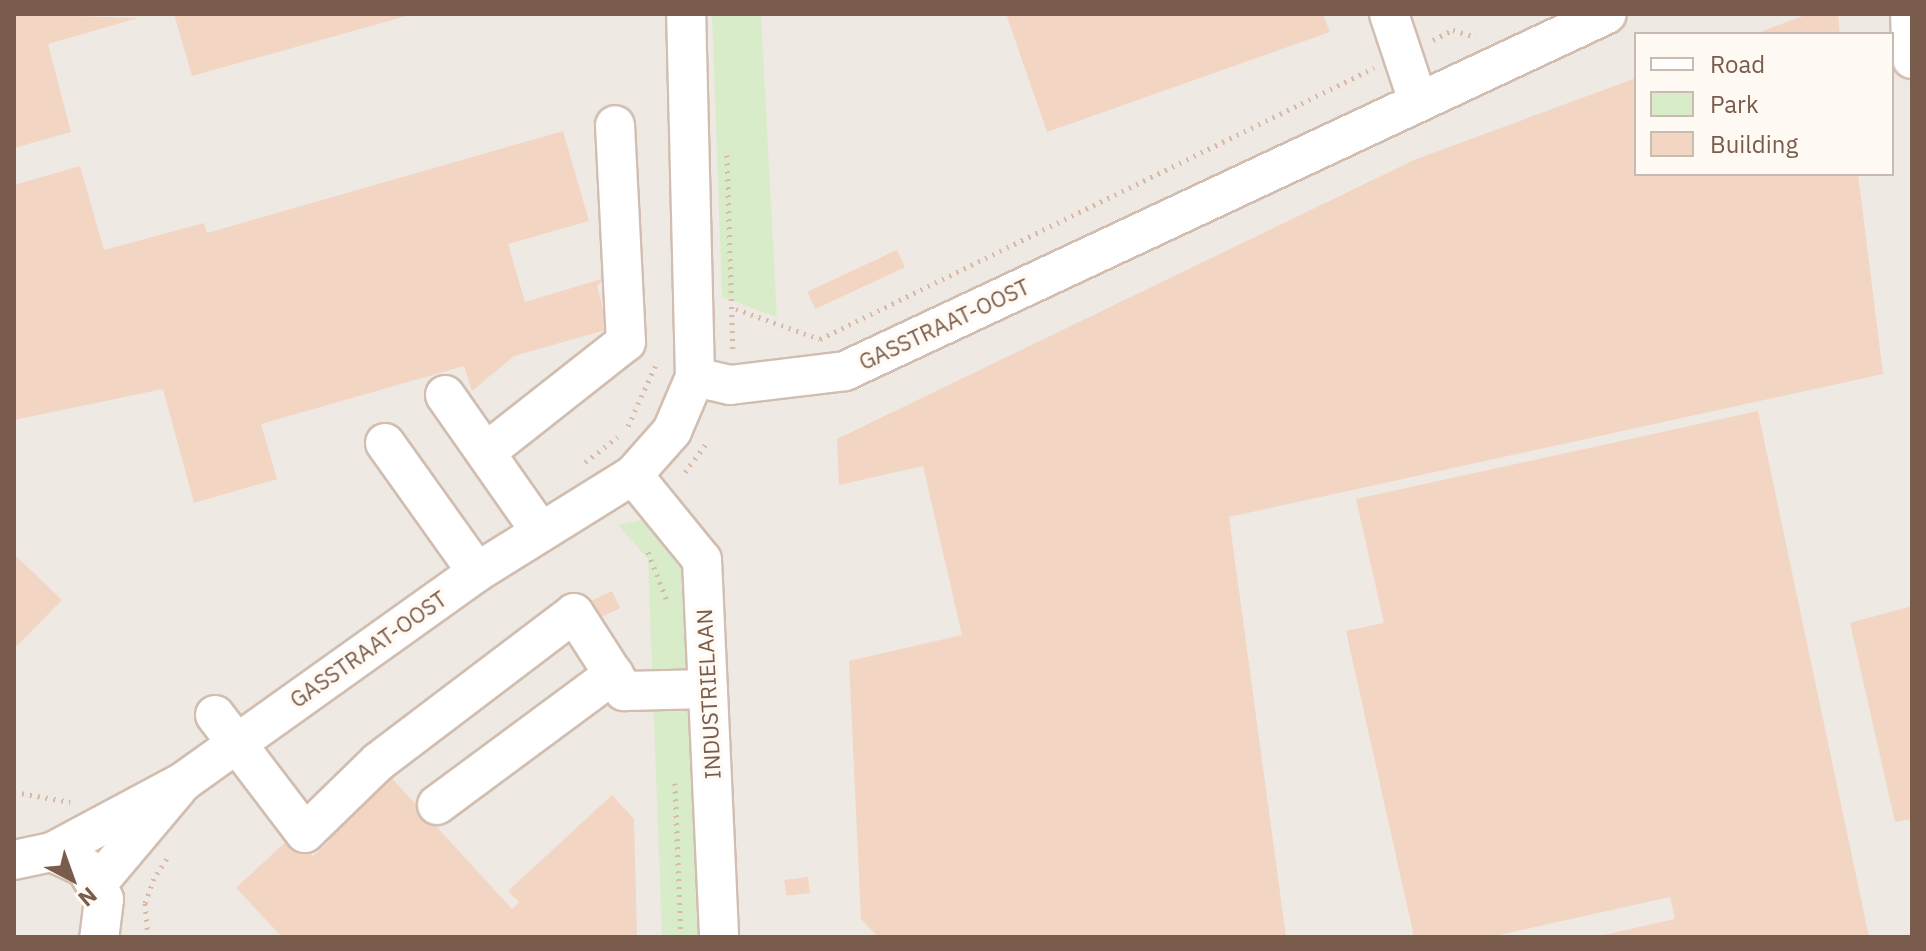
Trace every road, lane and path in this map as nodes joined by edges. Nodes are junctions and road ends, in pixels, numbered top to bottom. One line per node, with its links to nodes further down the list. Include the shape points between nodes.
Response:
1 (686, 14): 11 (street)
2 (1389, 14): 6 (street)
3 (1607, 14): 5 (street, GASSTRAAT-OOST)
4 (1910, 14): 7 (street)
5 (1522, 52): 6 (path, via 1453,30); 8 (street, GASSTRAAT-OOST)
6 (1399, 56): 8 (street); 10 (path, via 820,339)
7 (1912, 59)
8 (1418, 101): 11 (street, GASSTRAAT-OOST, via 845,371 730,385)
9 (615, 125): 14 (street, via 626,342)
10 (736, 309)
11 (695, 377): 15 (street, GASSTRAAT-OOST, via 672,431)
12 (445, 395): 14 (street)
13 (385, 443): 17 (street)
14 (486, 452): 16 (street)
15 (633, 475): 16 (street, GASSTRAAT-OOST); 19 (street, INDUSTRIELAAN, via 702,560)
16 (541, 532): 17 (street, GASSTRAAT-OOST)
17 (477, 572): 20 (street, GASSTRAAT-OOST)
18 (614, 674): 19 (street, via 624,691); 20 (street, via 574,613 378,762 305,833); 22 (street)
19 (708, 689): 26 (street, INDUSTRIELAAN)
20 (225, 729): 21 (street, GASSTRAAT-OOST)
21 (183, 782): 23 (street, GASSTRAAT-OOST); 24 (street, GASSTRAAT-OOST)
22 (437, 805)
23 (25, 854): 24 (street, via 70,857)
24 (98, 883): 25 (street)
25 (102, 935)
26 (719, 937)

